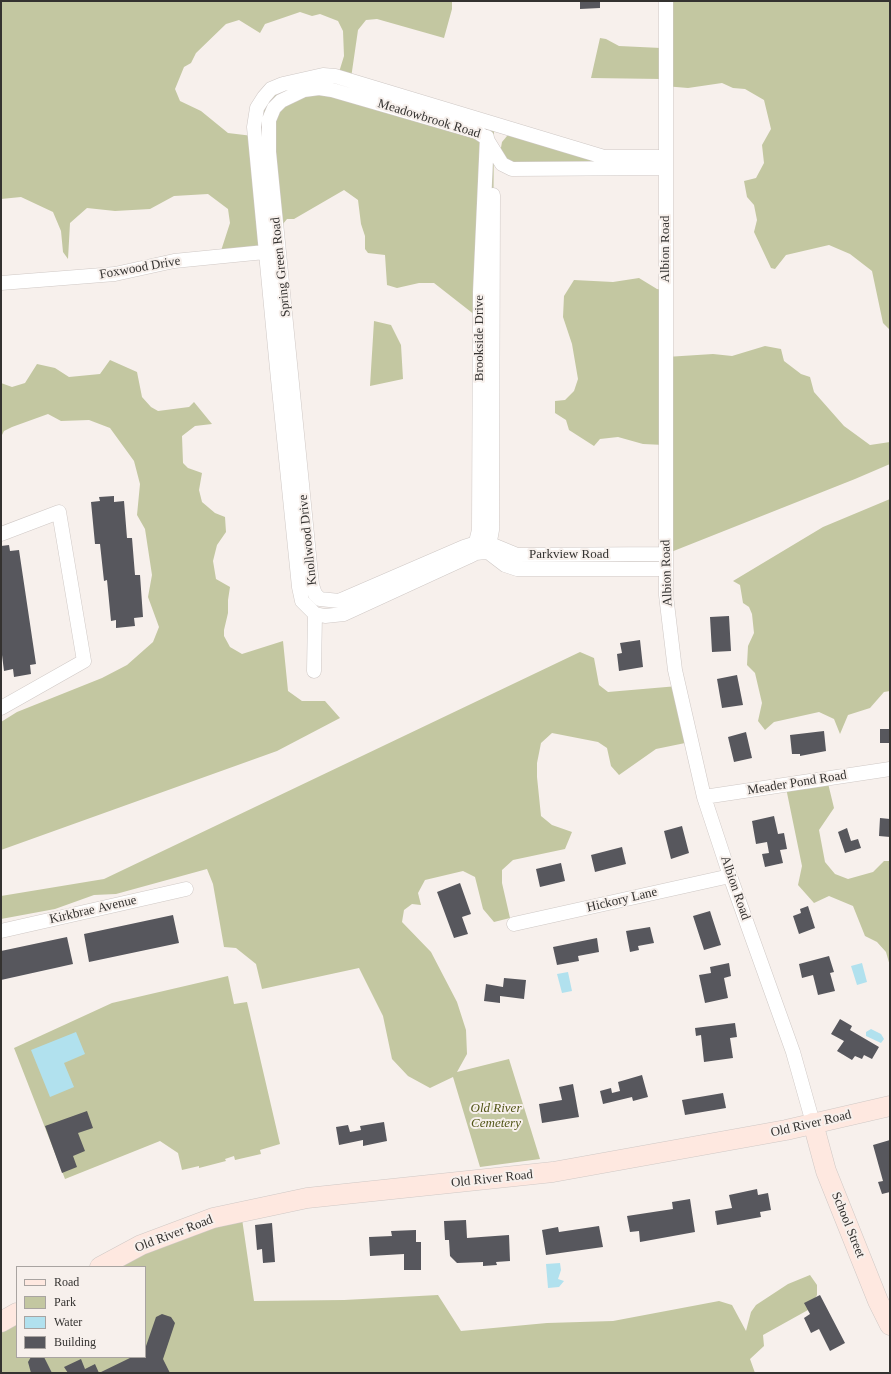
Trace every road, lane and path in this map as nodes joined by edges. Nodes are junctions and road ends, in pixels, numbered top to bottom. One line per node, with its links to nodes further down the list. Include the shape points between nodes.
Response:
1 (666, 1): 6 (street, Albion Road)
2 (496, 124): 3 (street, Meadowbrook Road, via 323,75 283,84 272,89 264,97 254,117); 4 (street, Brookside Drive); 5 (street, Brookside Drive); 6 (street, Meadowbrook Road, via 604,157)
3 (261, 138): 4 (street, Meadowbrook Road, via 274,108 281,101 304,90 319,88 477,132); 7 (street, Meadowbrook Road)
4 (486, 138): 5 (street, Meadowbrook Road); 11 (street, Brookside Drive, via 480,292 479,530)
5 (496, 152): 6 (street, Meadowbrook Road, via 502,164 512,169); 11 (street, Brookside Drive, via 493,195 492,530)
6 (666, 163): 12 (street, Albion Road)
7 (273, 251): 8 (street, Foxwood Drive, via 174,261 115,274); 9 (street, Spring Green Road)
8 (1, 283)
9 (286, 384): 11 (street, Knollwood Drive, via 312,585 320,599 338,601); 14 (street, Spring Green Road, via 299,587 302,601)
10 (1, 534): 16 (street, via 59,512 84,661)
11 (482, 548): 12 (street, Parkview Road, via 517,555); 13 (street, Parkview Road, via 505,565 517,569); 14 (street, via 344,614)
12 (666, 554): 13 (street, Albion Road)
13 (666, 569): 18 (street, Albion Road, via 666,595 675,670)
14 (315, 614): 15 (street)
15 (314, 671)
16 (1, 708)
17 (890, 769): 18 (street, Meader Pond Road)
18 (704, 797): 19 (street, Albion Road)
19 (730, 876): 21 (street, Hickory Lane); 24 (street, Albion Road, via 793,1052)
20 (186, 888): 22 (street, Kirkbrae Avenue)
21 (514, 924)
22 (1, 931)
23 (890, 1106): 24 (main road, Old River Road)
24 (813, 1123): 25 (main road, Old River Road, via 553,1172 307,1198 213,1218 141,1245); 28 (main road, School Street, via 826,1171)
25 (102, 1266)
26 (16, 1314): 27 (main road)
27 (1, 1322)
28 (890, 1325)

